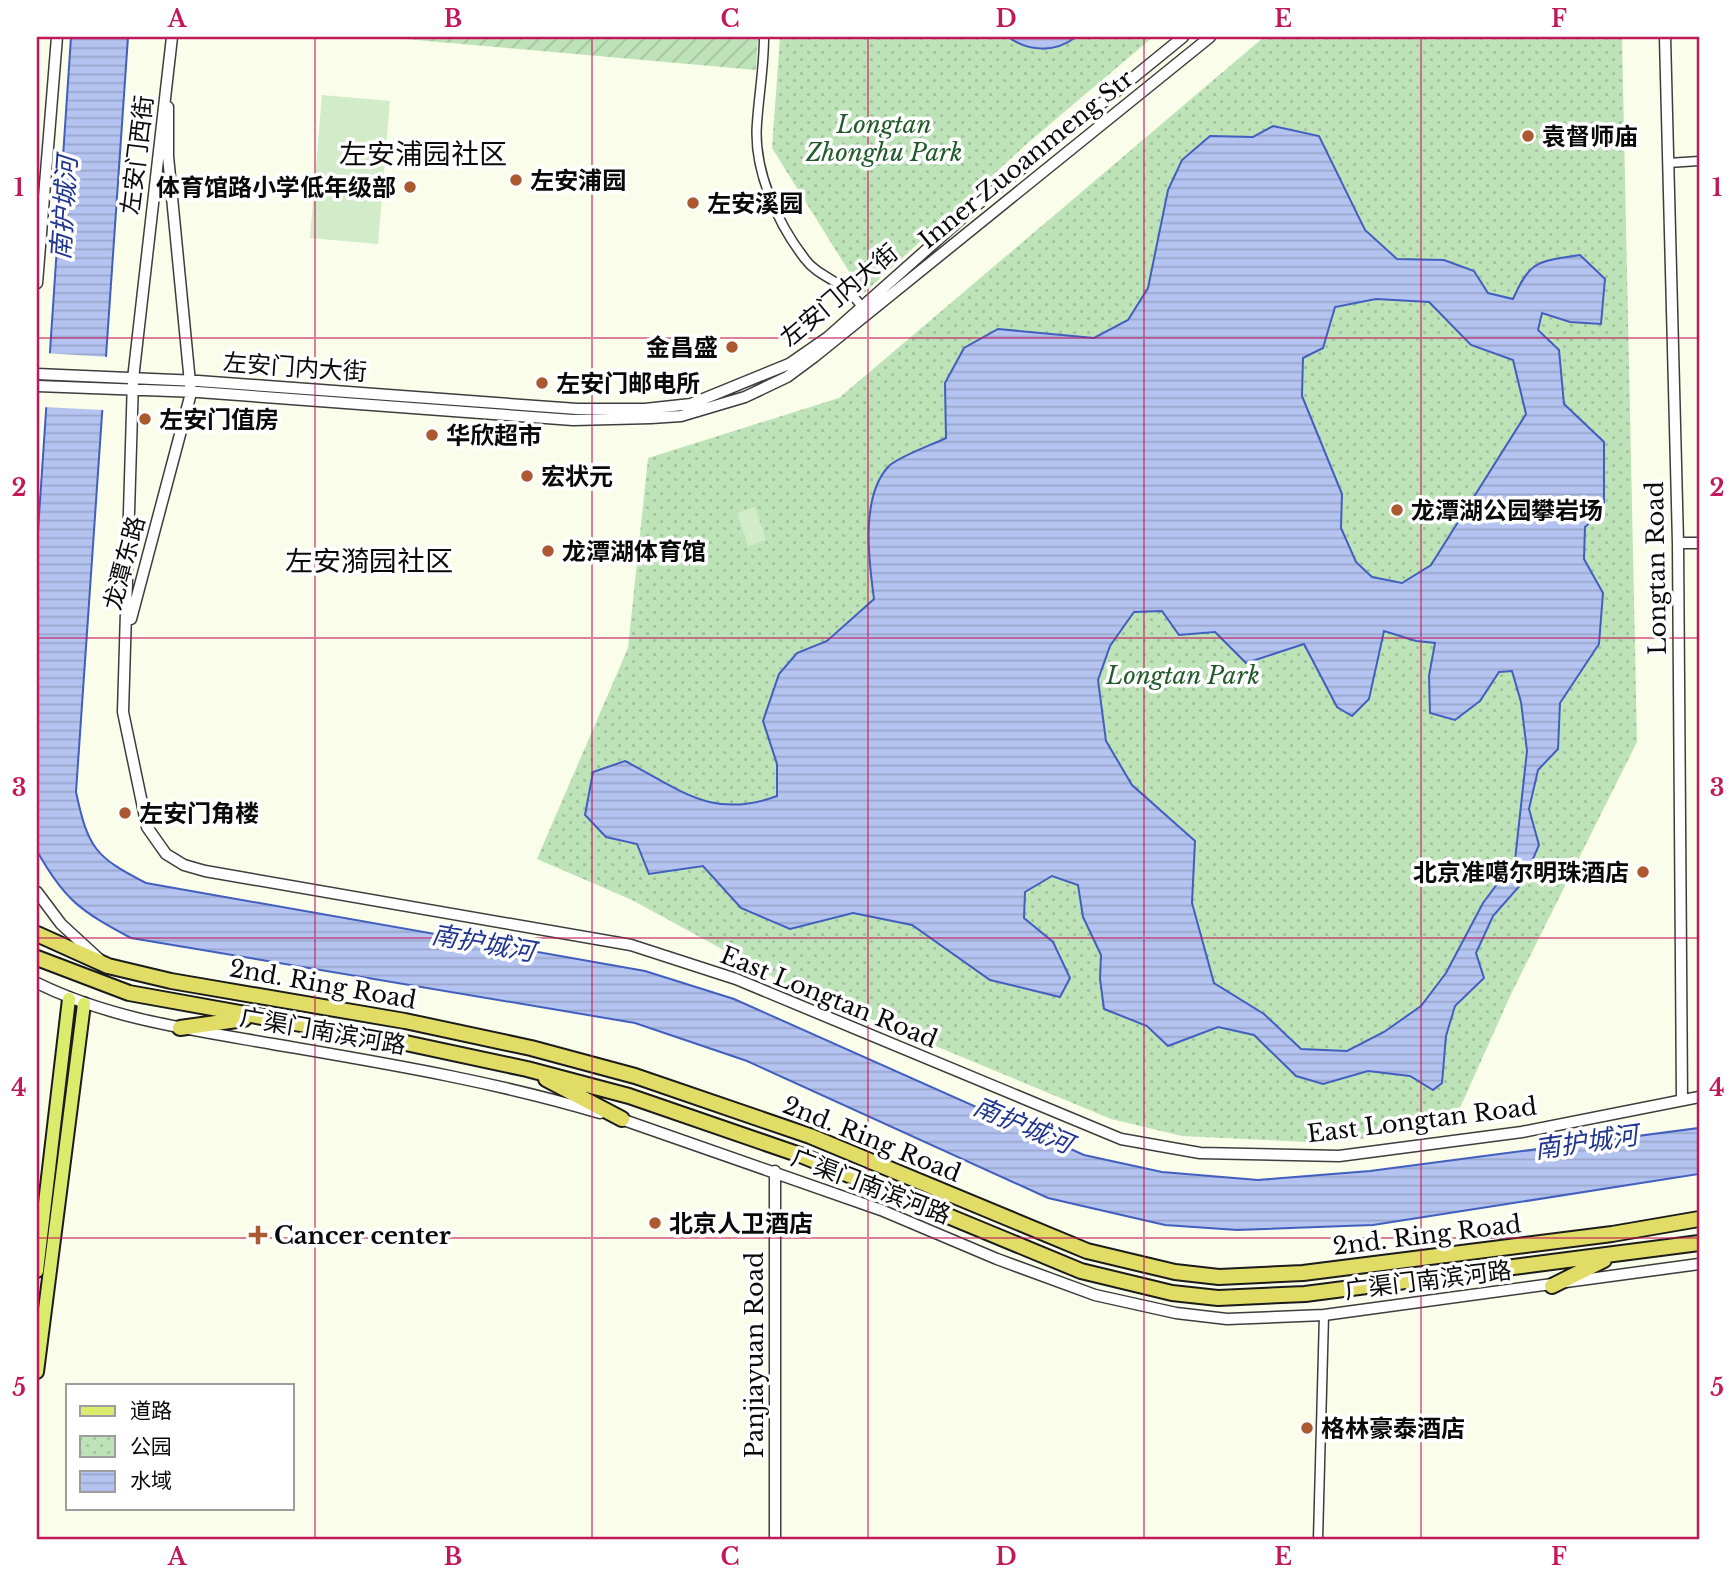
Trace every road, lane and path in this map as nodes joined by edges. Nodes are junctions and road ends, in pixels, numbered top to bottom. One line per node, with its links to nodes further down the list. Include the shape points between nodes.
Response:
1 (57, 37): 10 (street)
2 (172, 37): 7 (street)
3 (764, 37): 11 (street, via 756,124 764,180 806,260)
4 (1182, 37): 11 (street, 左安门内大街, via 978,204 876,292)
5 (1210, 37): 11 (street, Inner Zuoanmeng Str)
6 (1665, 37): 9 (street, Longtan Road)
7 (168, 75): 13 (street, 左安门西街); 14 (street, 左安门西街, via 169,156)
8 (1699, 161): 9 (street)
9 (1668, 163): 18 (street, Longtan Road)
10 (37, 283)
11 (865, 310): 14 (street, 左安门内大街, via 789,364 691,404 664,408 577,409); 17 (street, 左安门内大街, via 787,377 745,397 681,416 573,420)
12 (38, 374): 13 (street, 左安门内大街)
13 (134, 379): 14 (street, 左安门内大街); 16 (street, 左安门西街)
14 (191, 381): 17 (street, 左安门西街)
15 (38, 386): 16 (street, 左安门内大街)
16 (133, 391): 17 (street, 左安门内大街); 20 (street, 龙潭东路)
17 (191, 393): 20 (street, 龙潭东路)
18 (1678, 543): 19 (street); 32 (street, Longtan Road)
19 (1699, 543)
20 (127, 633): 32 (street, East Longtan Road, via 123,712 147,827 166,854 205,872 631,945 736,979 1121,1139 1200,1153 1339,1156 1522,1132)
21 (37, 892): 24 (street, via 61,924)
22 (37, 934): 24 (highway, 2nd. Ring Road)
23 (37, 958): 28 (highway, 2nd. Ring Road, via 129,993)
24 (108, 966): 35 (highway, 2nd. Ring Road, via 419,1024 586,1062 685,1091 810,1136 1087,1251 1175,1272 1219,1277 1303,1273)
25 (37, 983): 26 (street, 广渠门南滨河路)
26 (69, 999): 27 (street, 广渠门南滨河路); 39 (main road)
27 (83, 1004): 29 (street, 广渠门南滨河路); 42 (main road)
28 (258, 1017): 29 (highway); 30 (highway, 2nd. Ring Road)
29 (180, 1028): 33 (street, 广渠门南滨河路, via 397,1065)
30 (527, 1069): 33 (highway); 37 (highway, 2nd. Ring Road, via 678,1112 803,1156 1081,1271 1172,1293 1218,1298 1305,1294)
31 (1699, 1097): 32 (street, East Longtan Road)
32 (1682, 1100)
33 (622, 1119): 34 (street, 广渠门南滨河路)
34 (775, 1171): 41 (street, 广渠门南滨河路, via 997,1259 1132,1306 1227,1319); 43 (street, Panjiayuan Road)
35 (1699, 1219)
36 (1699, 1243): 37 (highway, 2nd. Ring Road)
37 (1615, 1255): 40 (highway)
38 (1699, 1264): 40 (street, 广渠门南滨河路)
39 (37, 1270)
40 (1552, 1286): 41 (street, 广渠门南滨河路)
41 (1324, 1315): 44 (street)
42 (37, 1372)
43 (775, 1539)
44 (1318, 1539)

